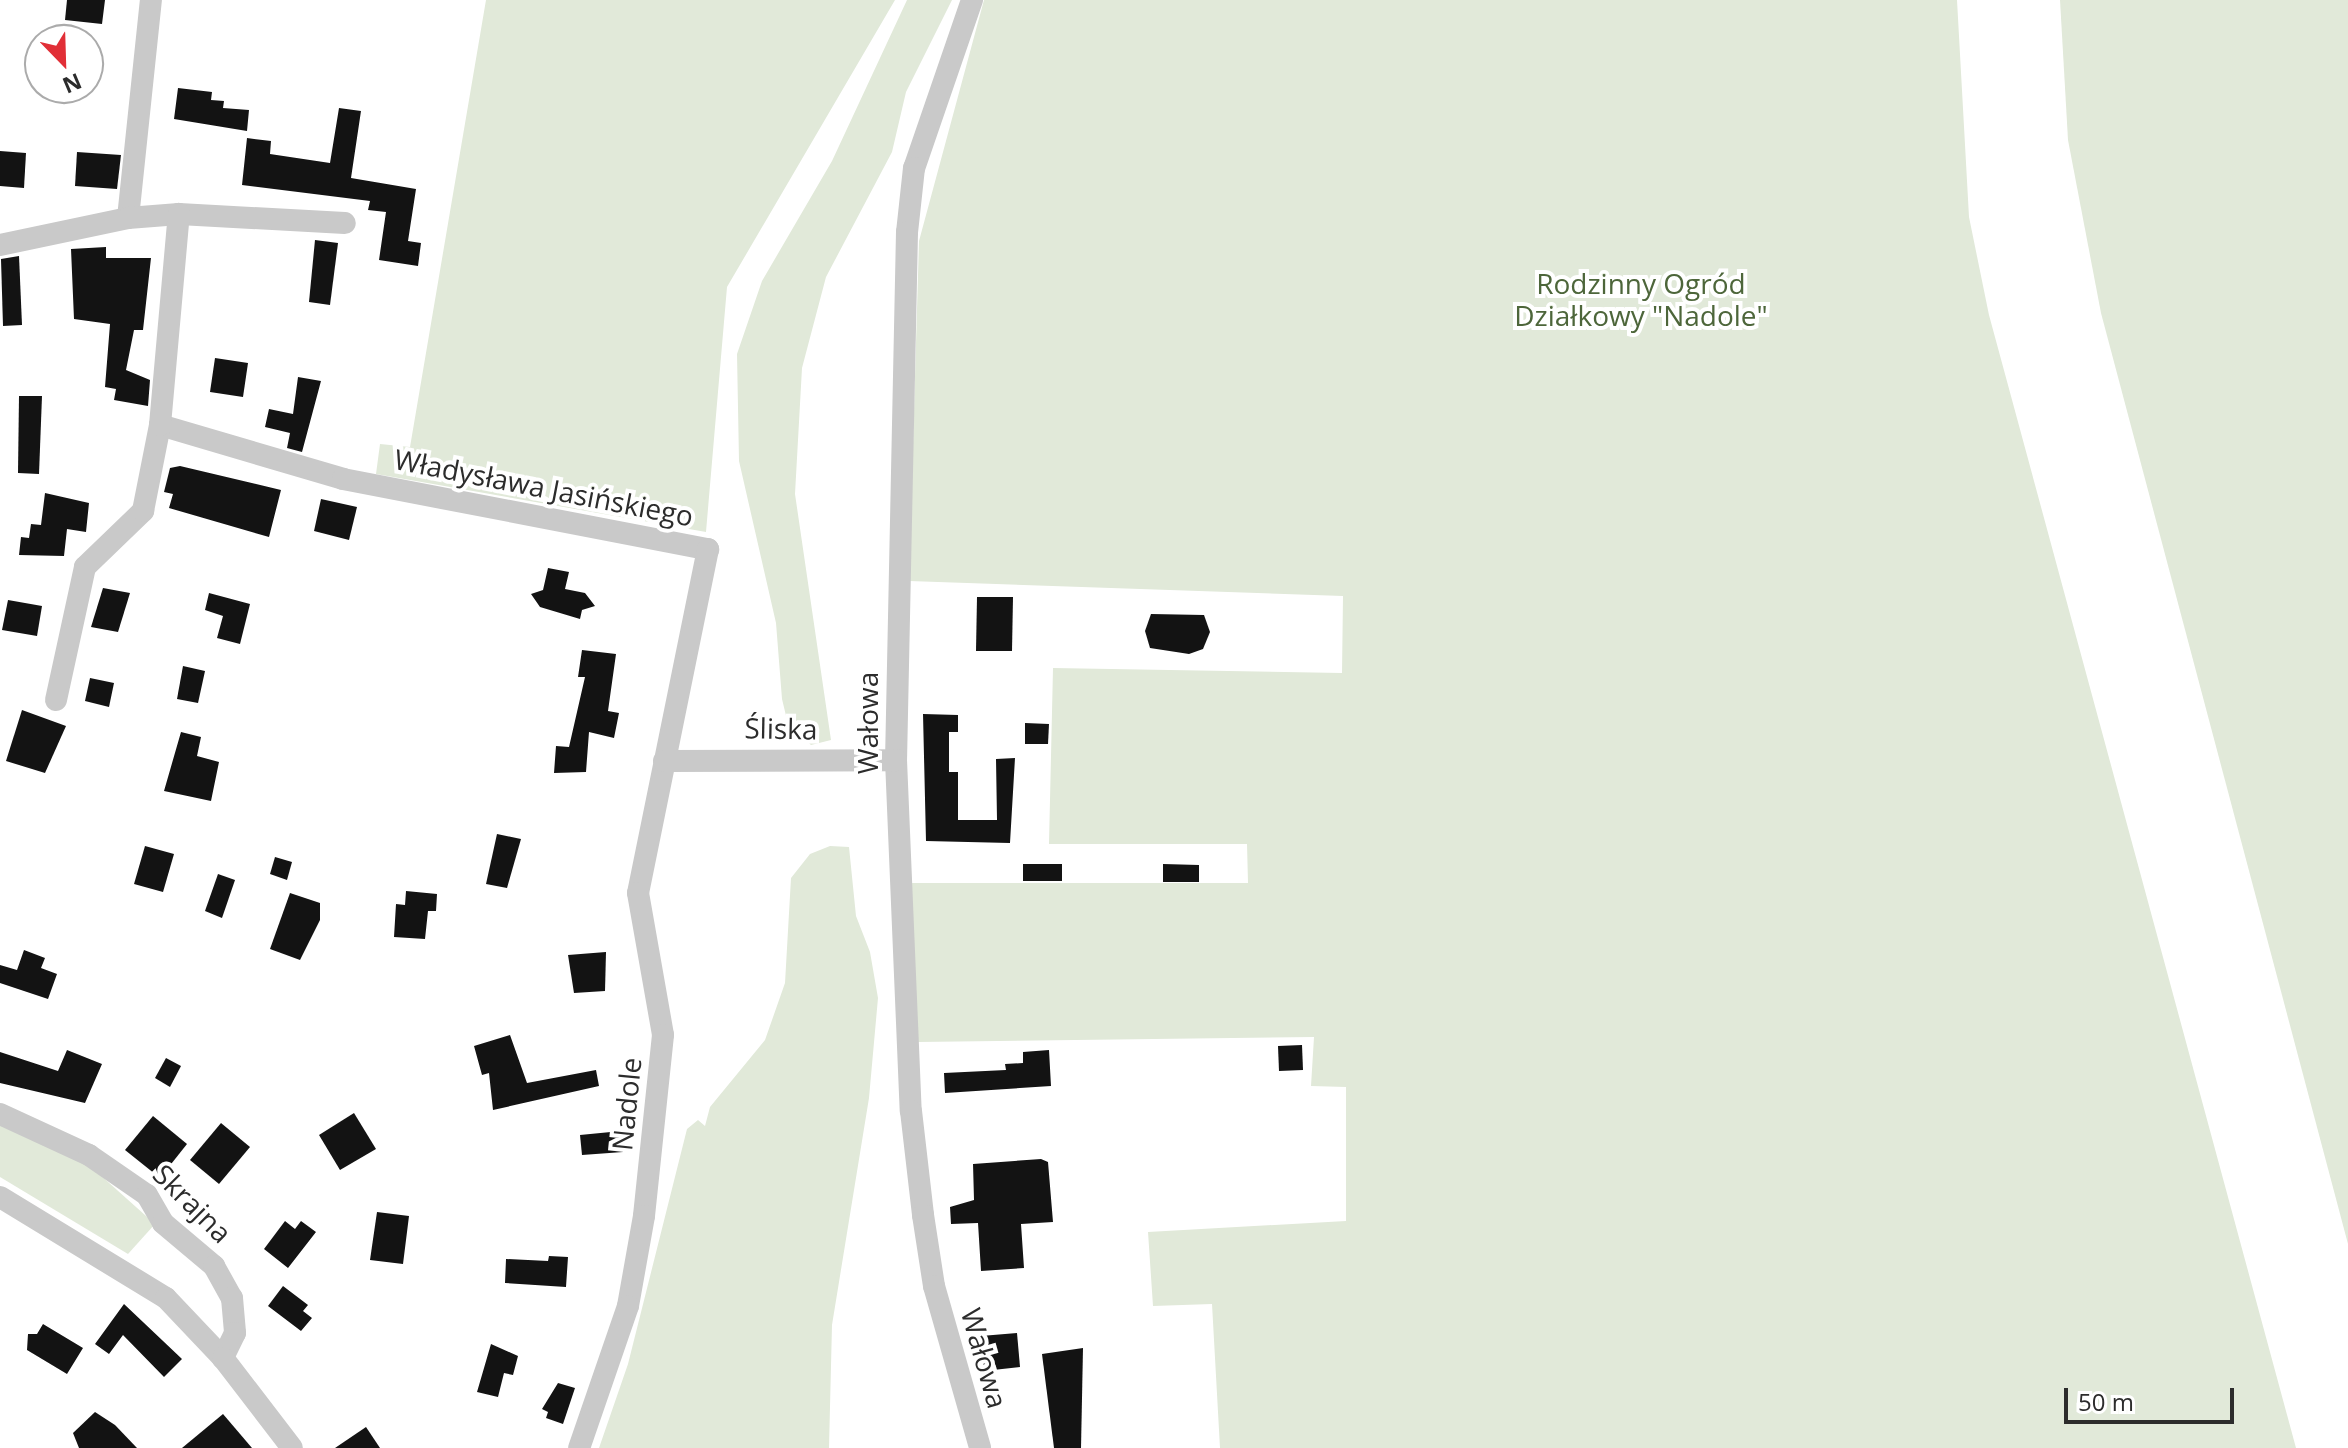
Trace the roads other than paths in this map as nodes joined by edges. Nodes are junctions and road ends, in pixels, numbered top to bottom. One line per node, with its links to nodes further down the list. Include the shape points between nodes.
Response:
1 (151, 0): 4 (street)
2 (972, 0): 9 (street, Wałowa, via 914,168 907,232)
3 (179, 214): 4 (street); 5 (street); 7 (street)
4 (128, 218): 6 (street)
5 (345, 223)
6 (0, 245)
7 (160, 425): 8 (street, via 143,511 85,567); 10 (street, Władysława Jasińskiego, via 343,479 708,549)
8 (56, 700)
9 (896, 760): 10 (street, Śliska); 16 (street, Wałowa, via 911,1111 921,1200 934,1286)
10 (664, 761): 15 (street, Nadole, via 638,893 663,1035 656,1117 628,1306)
11 (0, 1114): 13 (street, Skrajna, via 89,1155 147,1195 163,1223 214,1266 232,1298 235,1333)
12 (0, 1197): 13 (street, via 166,1298)
13 (223, 1358): 14 (street)
14 (292, 1448)
15 (579, 1448)
16 (980, 1448)

